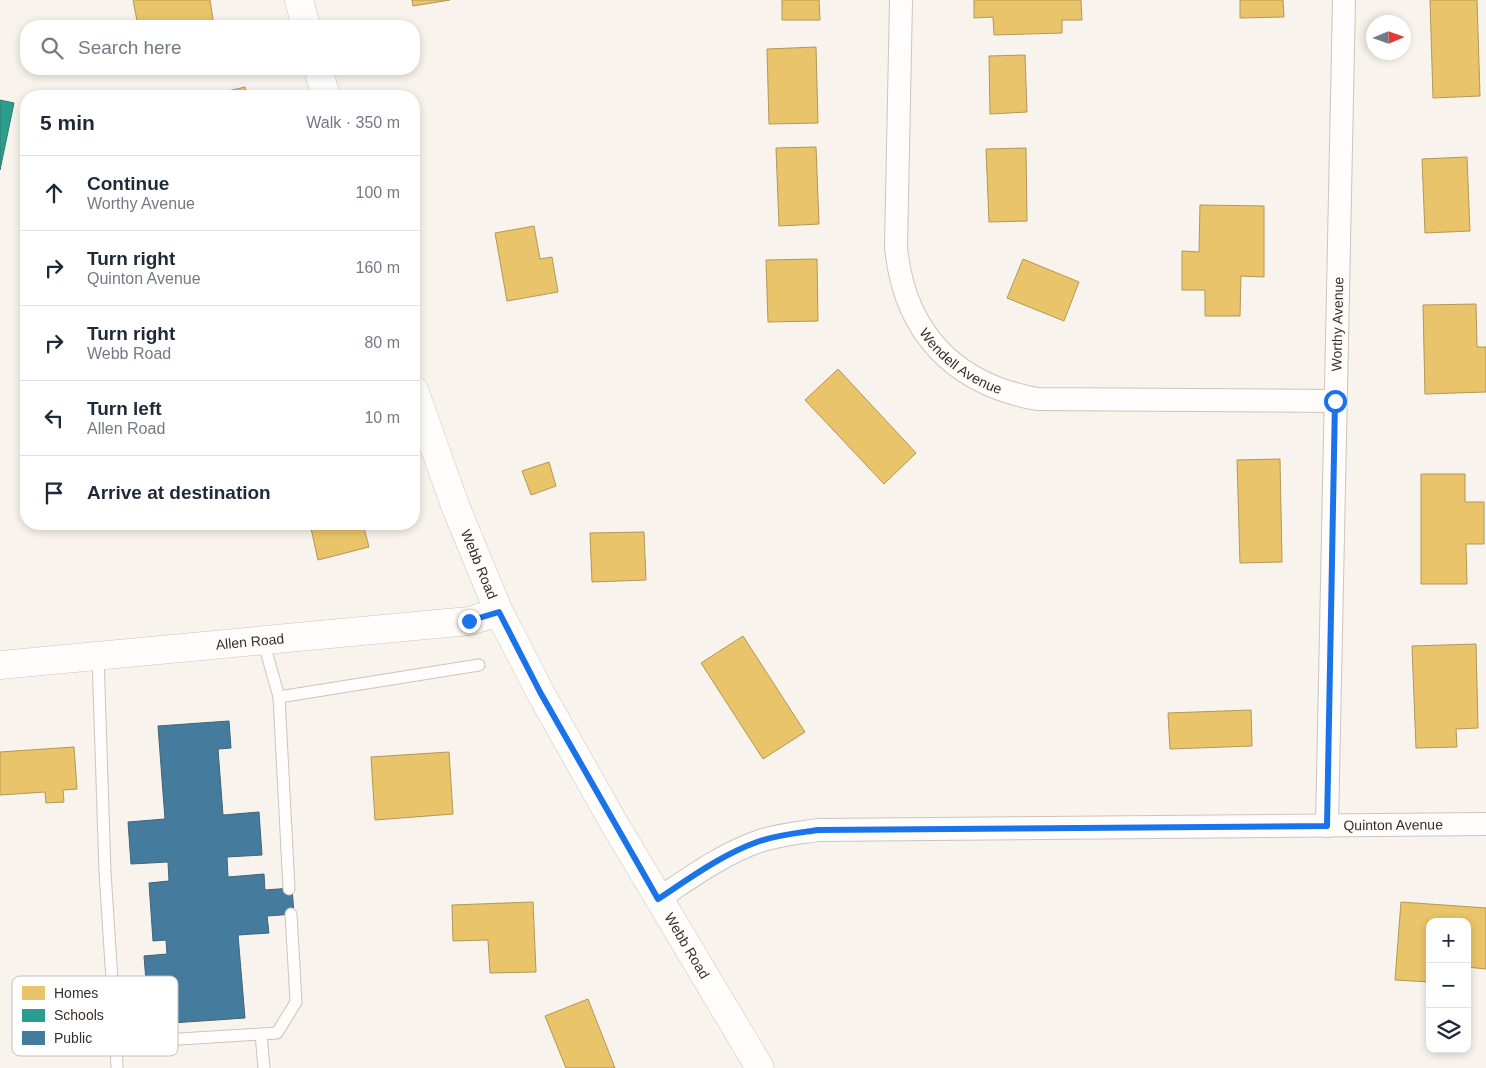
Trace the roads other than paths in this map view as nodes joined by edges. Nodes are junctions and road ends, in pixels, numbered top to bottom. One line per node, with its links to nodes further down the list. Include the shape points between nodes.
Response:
1 (299, 0): 4 (street)
2 (901, 0): 7 (street, Wendell Avenue, via 898,269 913,312 939,350 974,378 994,388 1037,398)
3 (1344, 0): 7 (street, Worthy Avenue)
4 (304, 20)
5 (320, 75): 6 (street)
6 (324, 90)
7 (1335, 401): 16 (street, Worthy Avenue)
8 (420, 407): 9 (street, Webb Road, via 456,508)
9 (499, 612): 10 (street, Allen Road, via 469,621); 18 (street, Webb Road, via 540,692)
10 (263, 640): 11 (street, Allen Road); 14 (lane)
11 (98, 656): 12 (street, Allen Road); 20 (lane, via 104,872)
12 (0, 665)
13 (479, 665): 14 (lane)
14 (279, 698): 17 (lane)
15 (1486, 824): 16 (street, Quinton Avenue)
16 (1327, 826): 18 (street, Quinton Avenue, via 818,830 759,841 733,852)
17 (289, 889)
18 (658, 899): 24 (street, Webb Road)
19 (290, 914): 21 (lane, via 296,1002 277,1033)
20 (111, 976)
21 (261, 1034): 22 (lane); 23 (lane)
22 (178, 1039)
23 (264, 1068)
24 (760, 1068)

